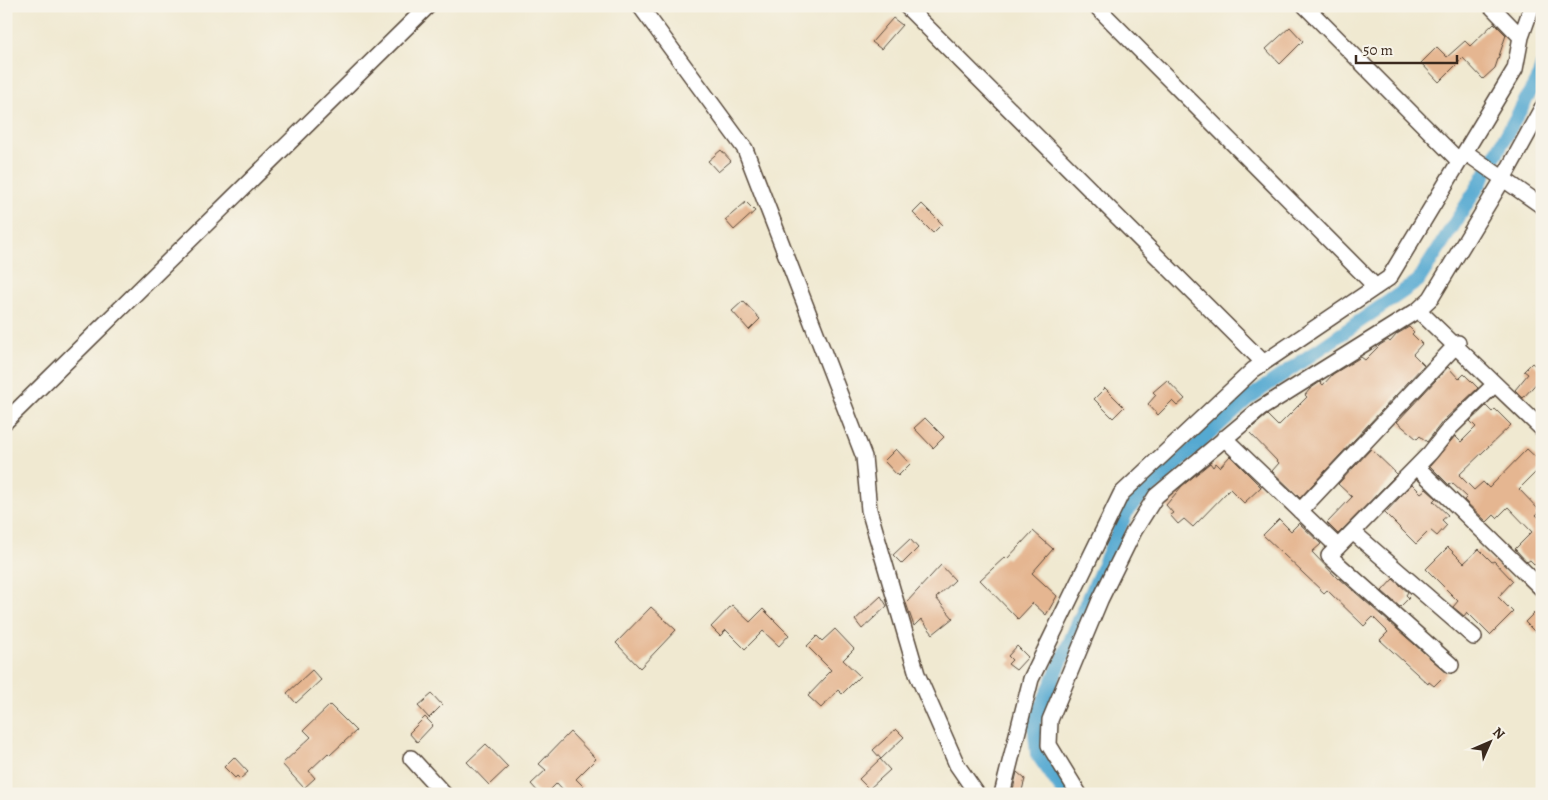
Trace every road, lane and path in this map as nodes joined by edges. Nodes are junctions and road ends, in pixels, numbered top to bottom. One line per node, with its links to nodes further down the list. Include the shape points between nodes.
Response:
1 (428, 6): 18 (street)
2 (640, 6): 30 (street, via 745,149 864,457 869,510 917,674 958,765)
3 (906, 6): 16 (street)
4 (1096, 6): 13 (street)
5 (1305, 6): 10 (street)
6 (1491, 6): 8 (street)
7 (1532, 6): 8 (street)
8 (1521, 37): 10 (street, via 1515,68)
9 (1542, 108): 11 (street)
10 (1462, 157): 11 (street); 13 (street, via 1388,278)
11 (1503, 180): 12 (street); 14 (street, via 1431,298)
12 (1542, 206)
13 (1376, 287): 16 (street)
14 (1418, 310): 15 (street); 20 (street, via 1260,410)
15 (1457, 345): 17 (street); 22 (street)
16 (1264, 363): 31 (street, via 1213,406 1121,494 1031,679)
17 (1495, 384): 19 (street); 21 (street, via 1450,428)
18 (6, 421)
19 (1542, 430)
20 (1224, 438): 22 (street); 32 (street, via 1156,496 1134,531 1100,600 1050,720 1049,745)
21 (1417, 467): 23 (street); 25 (street)
22 (1300, 511): 24 (street)
23 (1353, 532): 24 (street); 26 (street)
24 (1338, 547): 27 (street, via 1329,556)
25 (1542, 589)
26 (1474, 637)
27 (1450, 665)
28 (410, 758): 29 (street)
29 (444, 794)
30 (977, 794)
31 (1002, 794)
32 (1079, 794)

